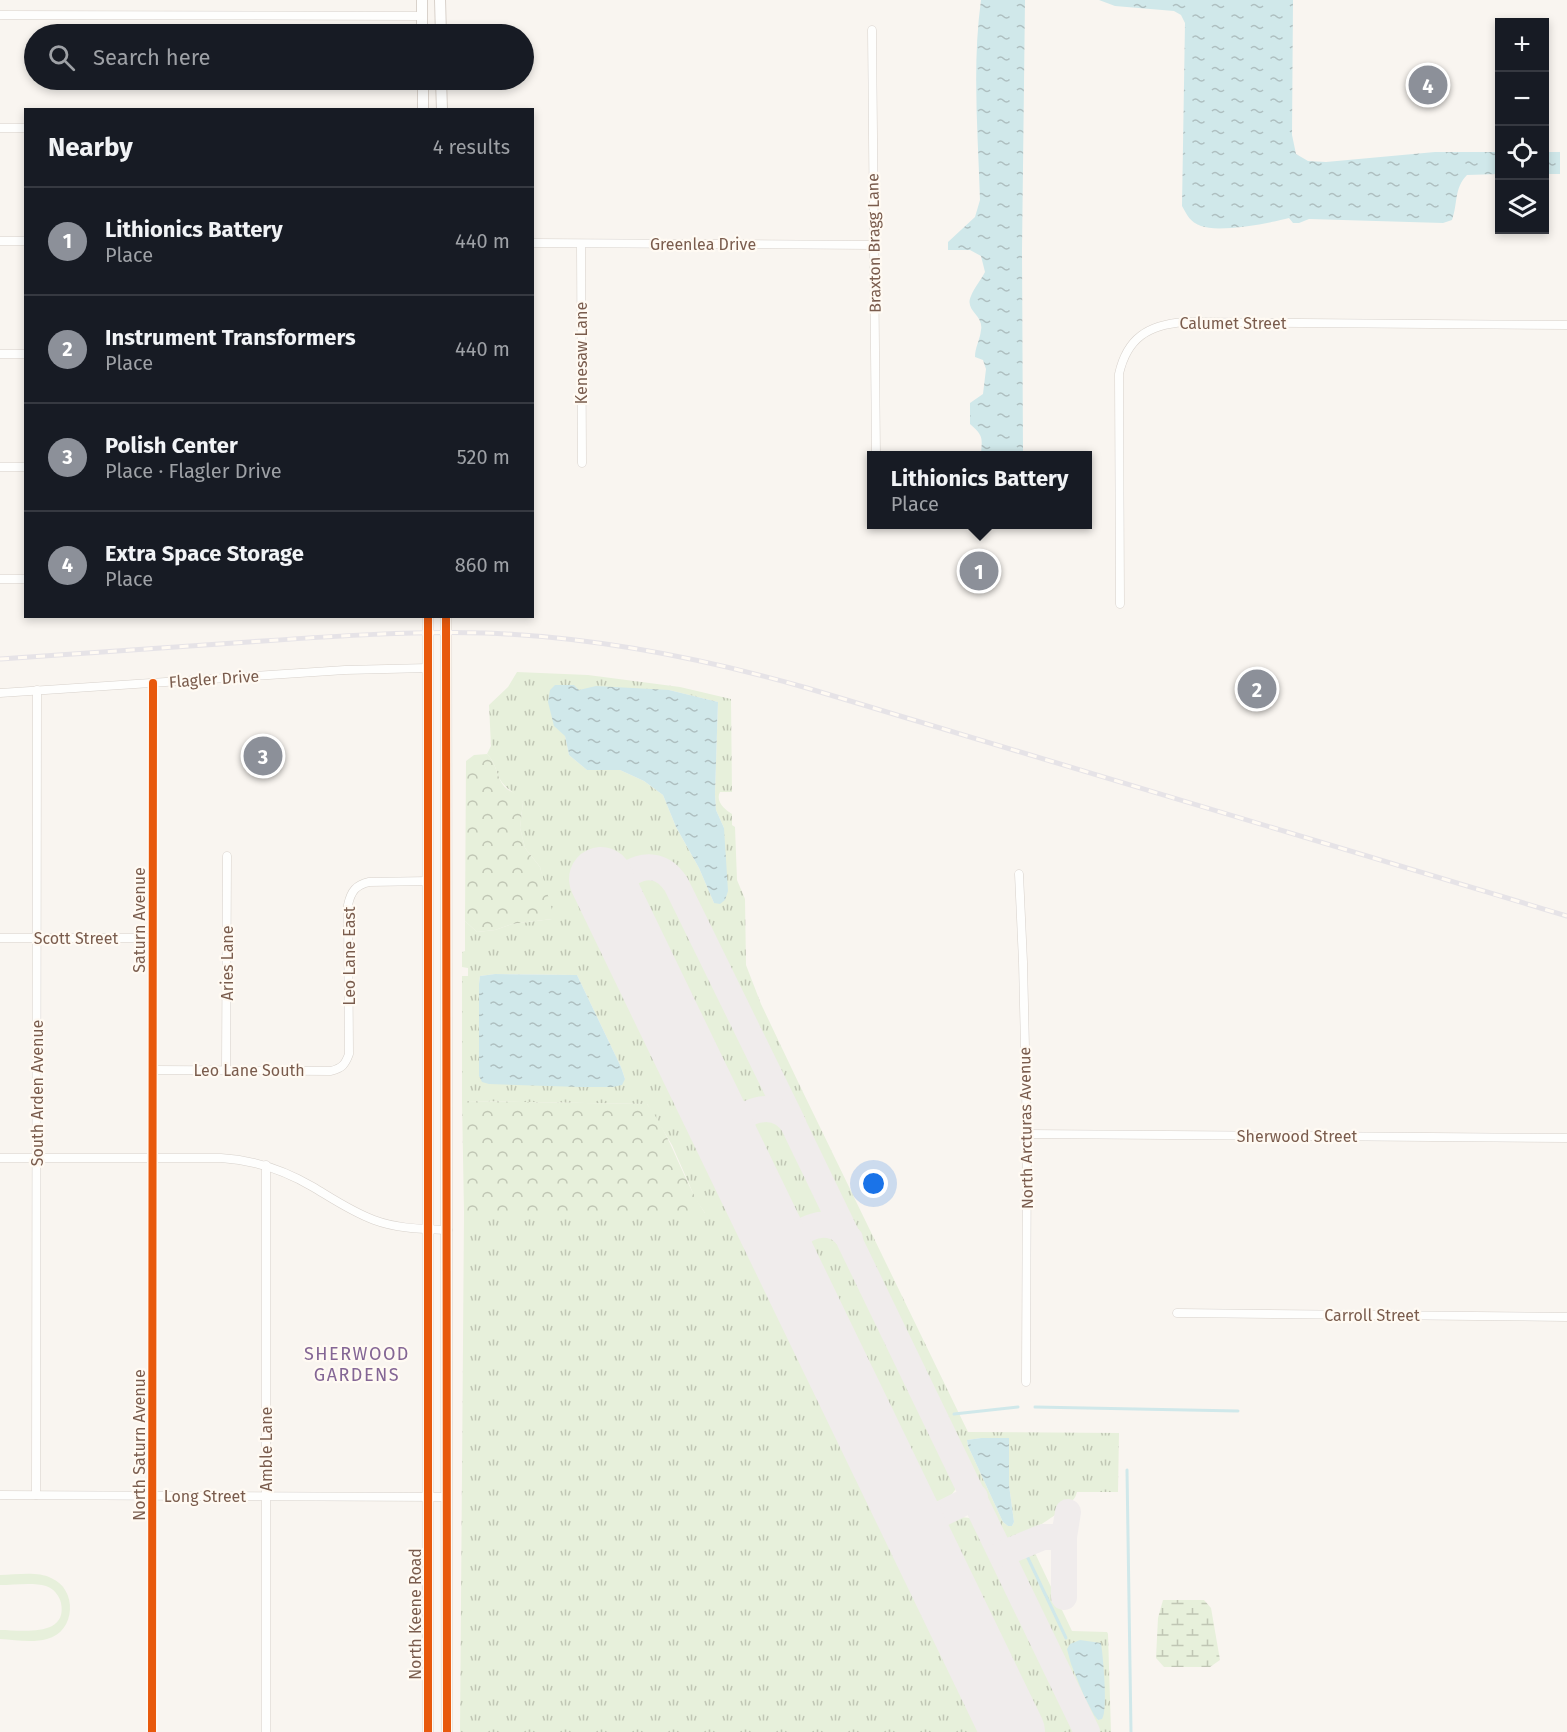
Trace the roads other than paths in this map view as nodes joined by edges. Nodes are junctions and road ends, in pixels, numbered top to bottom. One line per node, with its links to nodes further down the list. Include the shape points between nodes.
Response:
1 (422, 0): 4 (main road)
2 (440, 0): 6 (main road)
3 (0, 15): 4 (street)
4 (422, 16): 5 (main road)
5 (422, 24)
6 (441, 24)
7 (872, 30): 18 (street, Braxton Bragg Lane)
8 (423, 90): 10 (main road)
9 (441, 90): 11 (main road)
10 (423, 108)
11 (442, 108)
12 (0, 128): 13 (street)
13 (24, 128)
14 (0, 241): 15 (street)
15 (24, 241)
16 (534, 243): 17 (street, Greenlea Drive)
17 (581, 244): 18 (street, Greenlea Drive); 23 (street, Kenesaw Lane)
18 (874, 245): 22 (street, Braxton Bragg Lane)
19 (1567, 325): 28 (street, Calumet Street, via 1184,322 1151,328 1128,349 1119,374)
20 (0, 354): 21 (street)
21 (24, 354)
22 (876, 451)
23 (582, 463)
24 (0, 467): 25 (street)
25 (24, 467)
26 (0, 579): 27 (street)
27 (24, 579)
28 (1120, 604)
29 (428, 618): 31 (main road, North Keene Road)
30 (446, 618): 51 (main road, North Keene Road)
31 (428, 668): 32 (street, Flagler Drive); 37 (main road, North Keene Road)
32 (153, 683): 33 (street, Flagler Drive); 40 (street, Saturn Avenue)
33 (37, 690): 34 (street, Flagler Drive); 39 (street, South Arden Avenue)
34 (0, 693)
35 (227, 856): 43 (street, Aries Lane)
36 (1019, 874): 44 (street, North Arcturas Avenue)
37 (429, 881): 41 (street, Leo Lane East, via 369,882 360,884 350,896 349,1054); 50 (main road, North Keene Road)
38 (0, 938): 39 (street, Scott Street)
39 (37, 938): 40 (street, Scott Street); 47 (street, South Arden Avenue)
40 (152, 938): 42 (street, Saturn Avenue)
41 (344, 1065): 43 (street, Leo Lane South, via 331,1071)
42 (153, 1070): 43 (street, Leo Lane South); 48 (street, Saturn Avenue)
43 (226, 1070)
44 (1027, 1134): 45 (street, Sherwood Street); 54 (street, North Arcturas Avenue)
45 (1567, 1138)
46 (0, 1158): 47 (street)
47 (36, 1158): 48 (street); 56 (street, South Arden Avenue)
48 (152, 1158): 49 (street, via 236,1159); 57 (street, North Saturn Avenue)
49 (266, 1166): 50 (street, via 287,1173 377,1221); 58 (street, Amble Lane)
50 (429, 1229): 51 (street); 59 (main road, North Keene Road)
51 (448, 1230): 60 (main road, North Keene Road)
52 (1177, 1313): 53 (street, Carroll Street)
53 (1567, 1317)
54 (1026, 1382)
55 (0, 1495): 56 (street, Long Street)
56 (36, 1495): 57 (street, Long Street)
57 (152, 1496): 58 (street, Long Street); 61 (street, North Saturn Avenue)
58 (266, 1496): 59 (street, Long Street); 62 (street, Amble Lane)
59 (429, 1497): 60 (street, Long Street); 63 (main road, North Keene Road)
60 (447, 1497): 64 (main road, North Keene Road)
61 (152, 1732)
62 (266, 1732)
63 (428, 1732)
64 (447, 1732)

